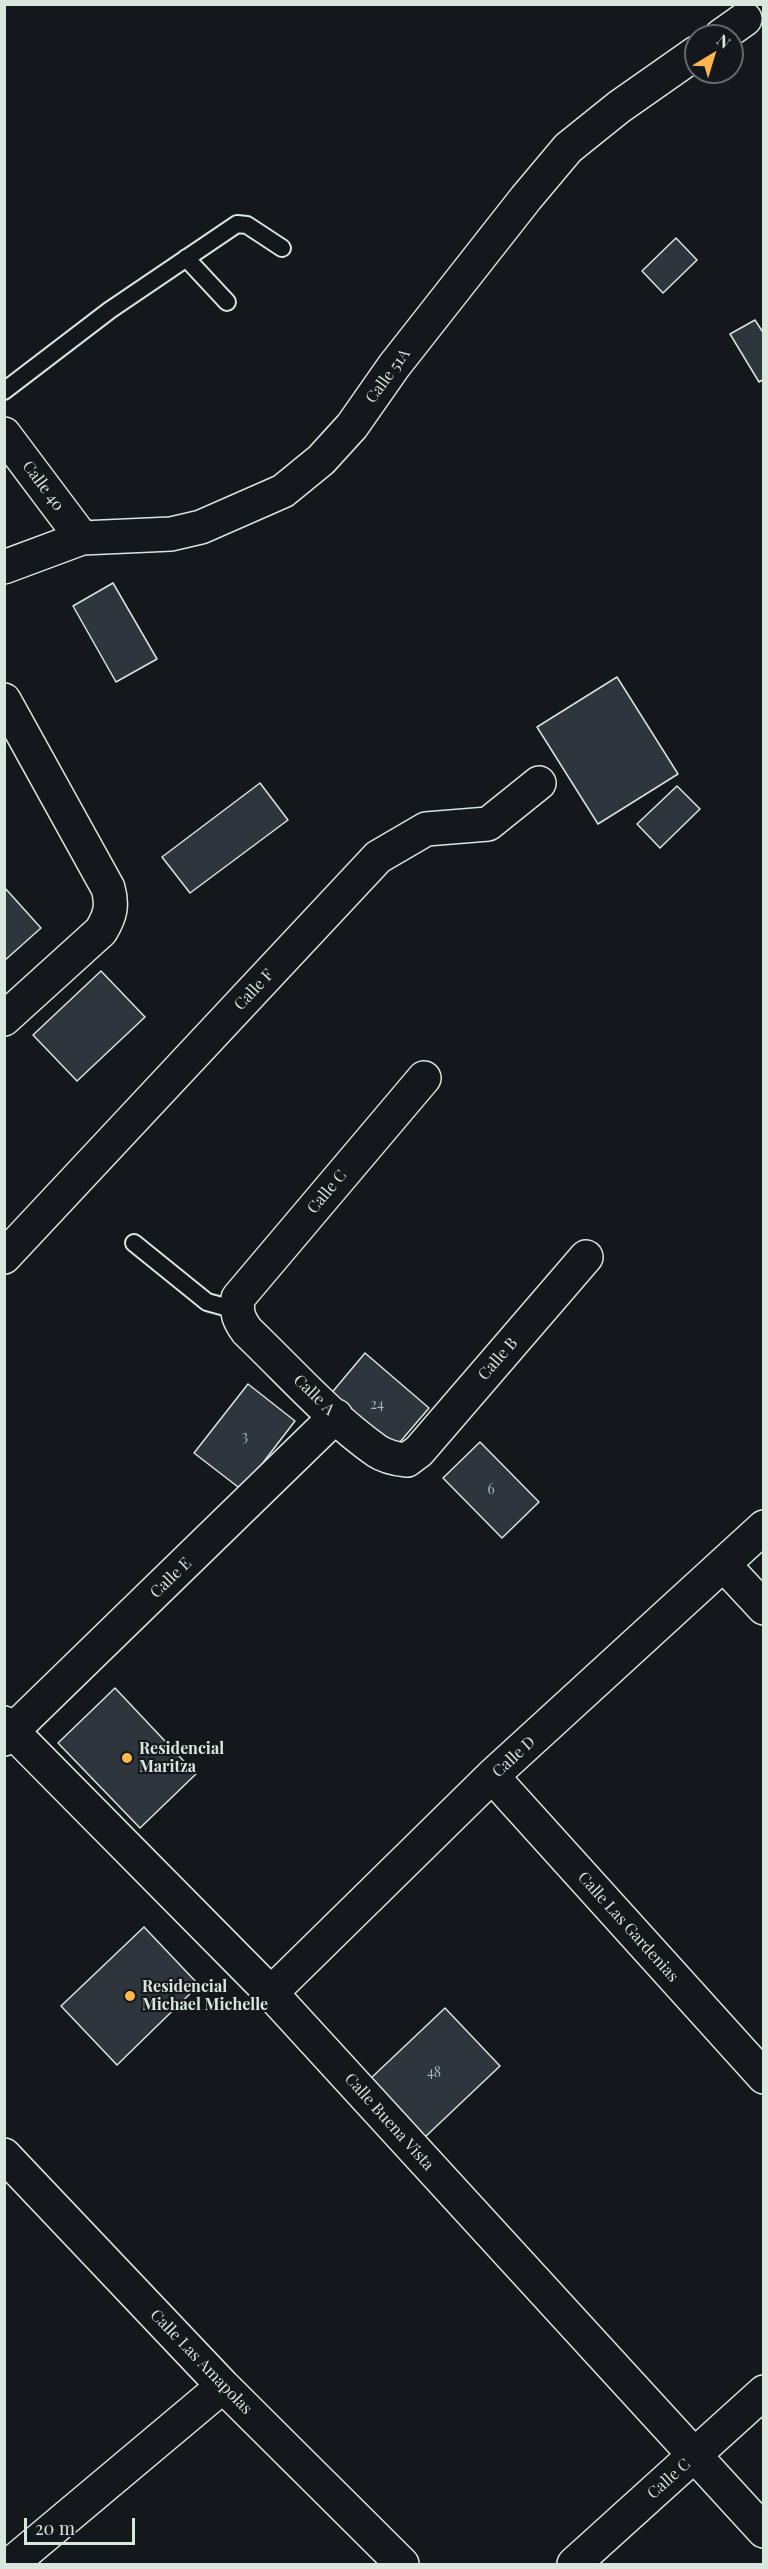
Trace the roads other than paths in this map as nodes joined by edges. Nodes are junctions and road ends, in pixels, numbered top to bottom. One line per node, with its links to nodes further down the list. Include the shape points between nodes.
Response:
1 (684, 61): 7 (street, Calle 51A, via 568,148 394,366 352,426 306,473 283,491 201,527 171,534)
2 (282, 248): 3 (lane, via 247,225 237,224)
3 (186, 258): 4 (lane); 5 (lane, via 110,310)
4 (227, 302)
5 (4, 392)
6 (4, 434): 7 (street, Calle 40)
7 (81, 538): 8 (street, Calle 51A)
8 (4, 567)
9 (4, 700): 11 (street, via 108,888 112,902 110,917 101,931)
10 (539, 783): 14 (street, Calle F, via 488,824 426,829 378,857)
11 (4, 1019)
12 (424, 1078): 16 (street, Calle C, via 245,1288)
13 (135, 1243): 16 (lane, via 207,1302)
14 (4, 1257)
15 (586, 1257): 18 (street, Calle B)
16 (236, 1310): 17 (street, Calle A, via 248,1331)
17 (336, 1416): 18 (street, Calle A, via 378,1451); 22 (street, Calle E)
18 (408, 1460)
19 (764, 1527): 20 (street, Calle D)
20 (724, 1565): 21 (street); 23 (street, Calle D)
21 (764, 1608)
22 (7, 1731): 24 (street, Calle Buena Vista)
23 (492, 1776): 24 (street, Calle D); 25 (street, Calle Las Gardenias)
24 (271, 1993): 29 (street, Calle Buena Vista)
25 (764, 2077)
26 (4, 2155): 27 (street, Calle Las Amapolas)
27 (223, 2386): 31 (street); 32 (street, Calle Las Amapolas)
28 (764, 2392): 29 (street, Calle C)
29 (694, 2457): 30 (street, Calle Buena Vista); 33 (street, Calle C)
30 (764, 2531)
31 (11, 2565)
32 (402, 2565)
33 (574, 2565)

